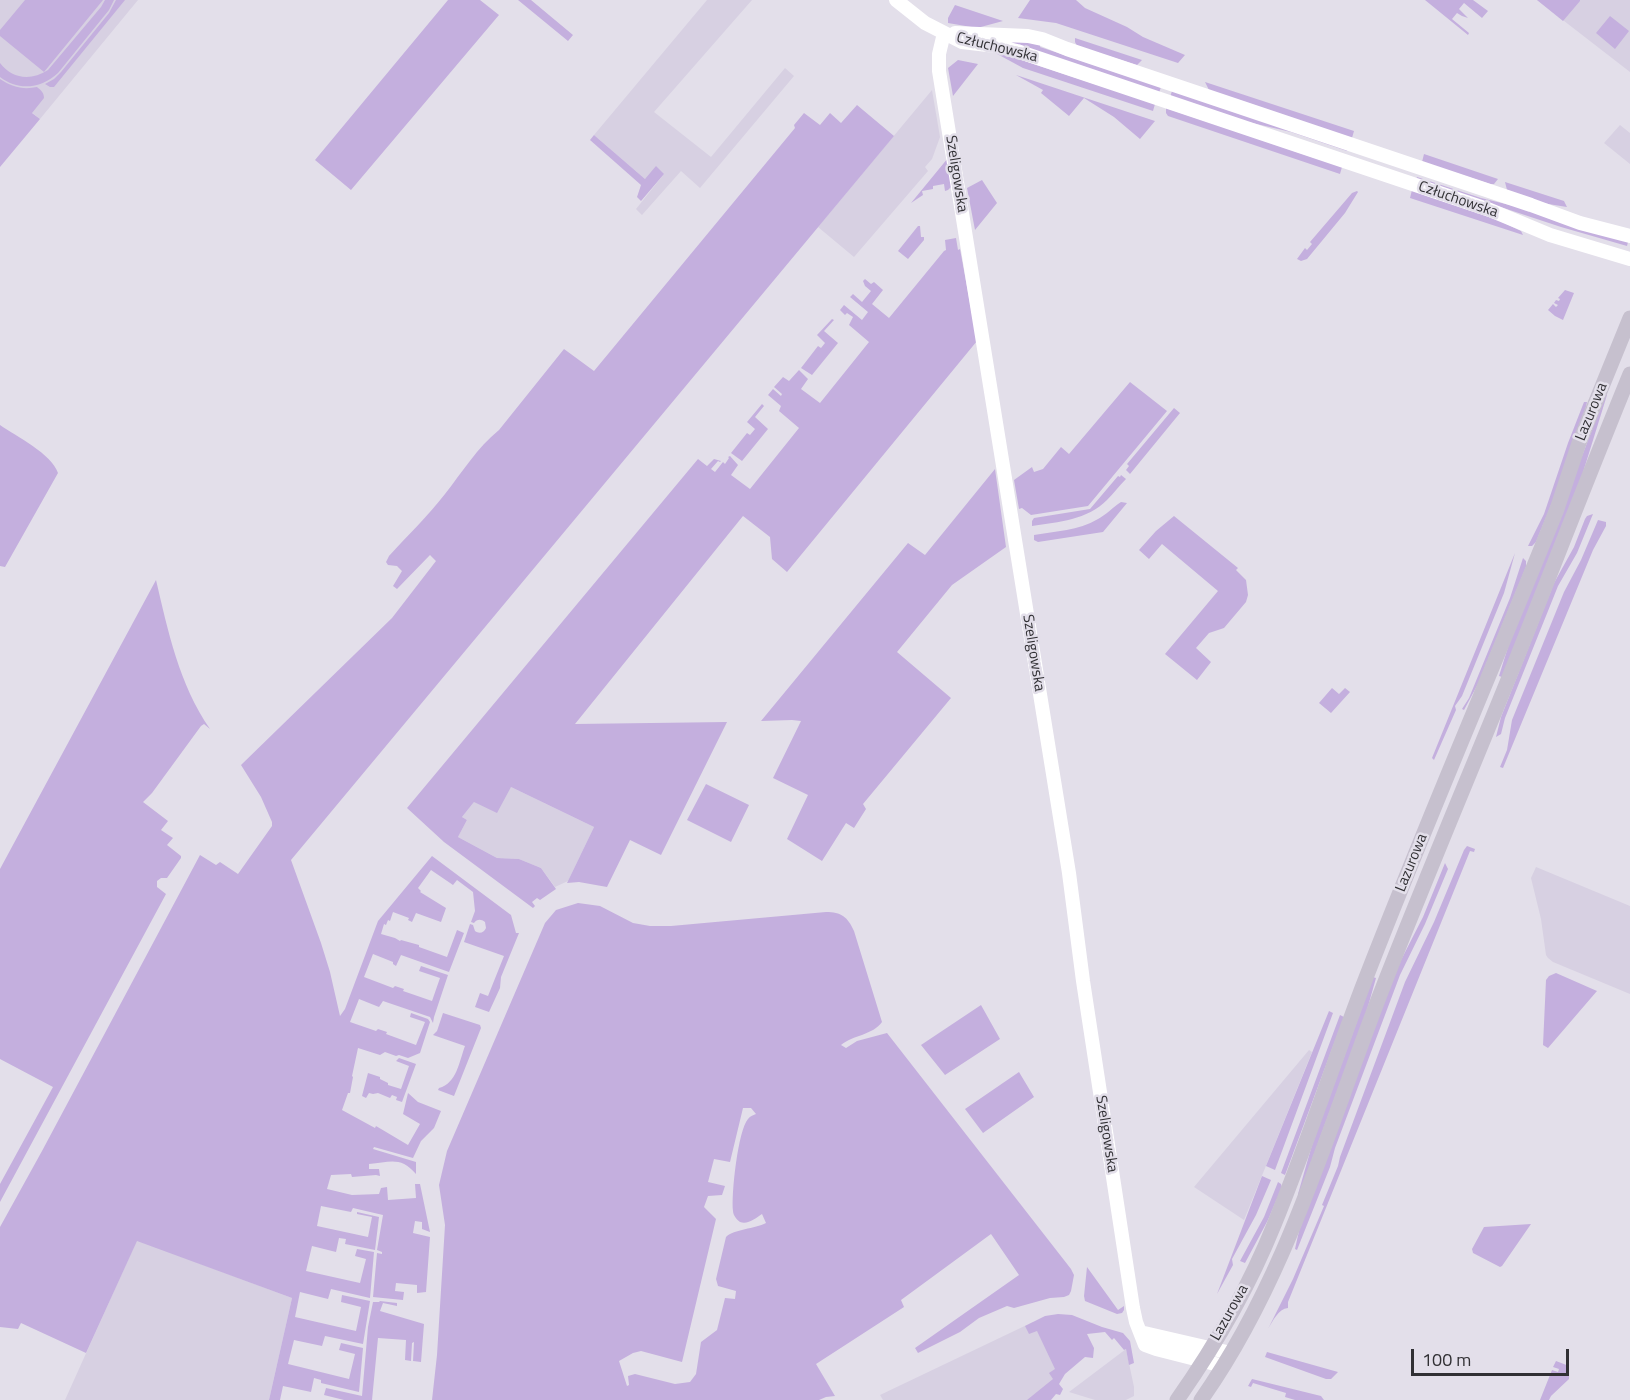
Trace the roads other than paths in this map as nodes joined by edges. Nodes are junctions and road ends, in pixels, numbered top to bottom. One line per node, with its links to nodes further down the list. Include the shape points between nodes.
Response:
1 (896, 0): 2 (street)
2 (944, 33): 3 (street, Człuchowska, via 1042,39 1580,223); 4 (street, Człuchowska, via 962,42 1017,51 1490,210 1564,240); 7 (street, Szeligowska, via 939,71 1069,873 1128,1281)
3 (1630, 236)
4 (1630, 259)
5 (1630, 318): 8 (main road, Lazurowa, via 1579,443 1557,509 1362,987 1276,1219 1249,1279)
6 (1630, 374): 9 (main road, Lazurowa, via 1386,978 1298,1216 1269,1282)
7 (1140, 1332): 8 (street, Szeligowska); 8 (street, Szeligowska, via 1145,1345 1156,1349)
8 (1207, 1355): 9 (street, Szeligowska); 10 (main road, Lazurowa)
9 (1227, 1360): 11 (main road, Lazurowa)
10 (1177, 1400)
11 (1201, 1400)

